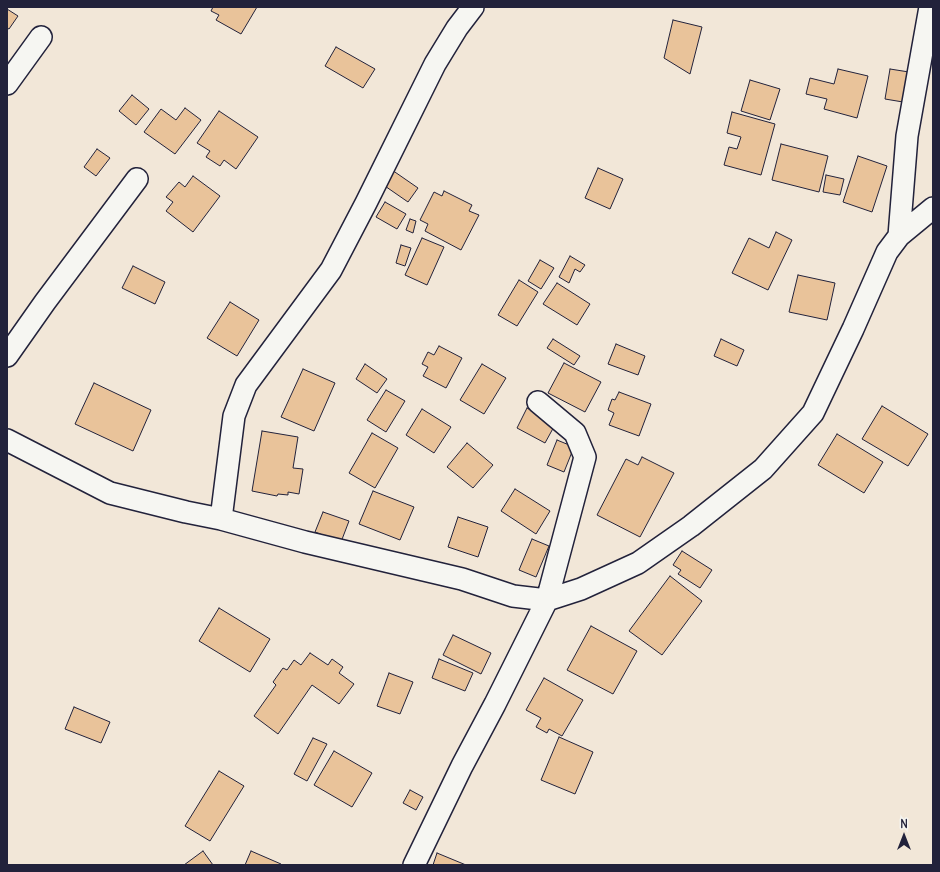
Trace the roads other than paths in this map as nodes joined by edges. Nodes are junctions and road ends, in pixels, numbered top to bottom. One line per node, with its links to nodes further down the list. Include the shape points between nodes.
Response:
1 (473, 7): 11 (street, via 435,64 331,270 246,385 234,416)
2 (930, 7): 7 (street, via 908,136)
3 (42, 37): 4 (street)
4 (7, 84)
5 (137, 180): 8 (street)
6 (933, 208): 7 (street)
7 (899, 236): 12 (street, via 887,252 813,413 763,469 638,564 581,589)
8 (7, 356)
9 (538, 402): 12 (street, via 576,433 585,457)
10 (7, 440): 11 (street, via 110,493)
11 (221, 519): 12 (street, via 305,542 462,579 513,596)
12 (547, 600): 13 (street)
13 (414, 865)

